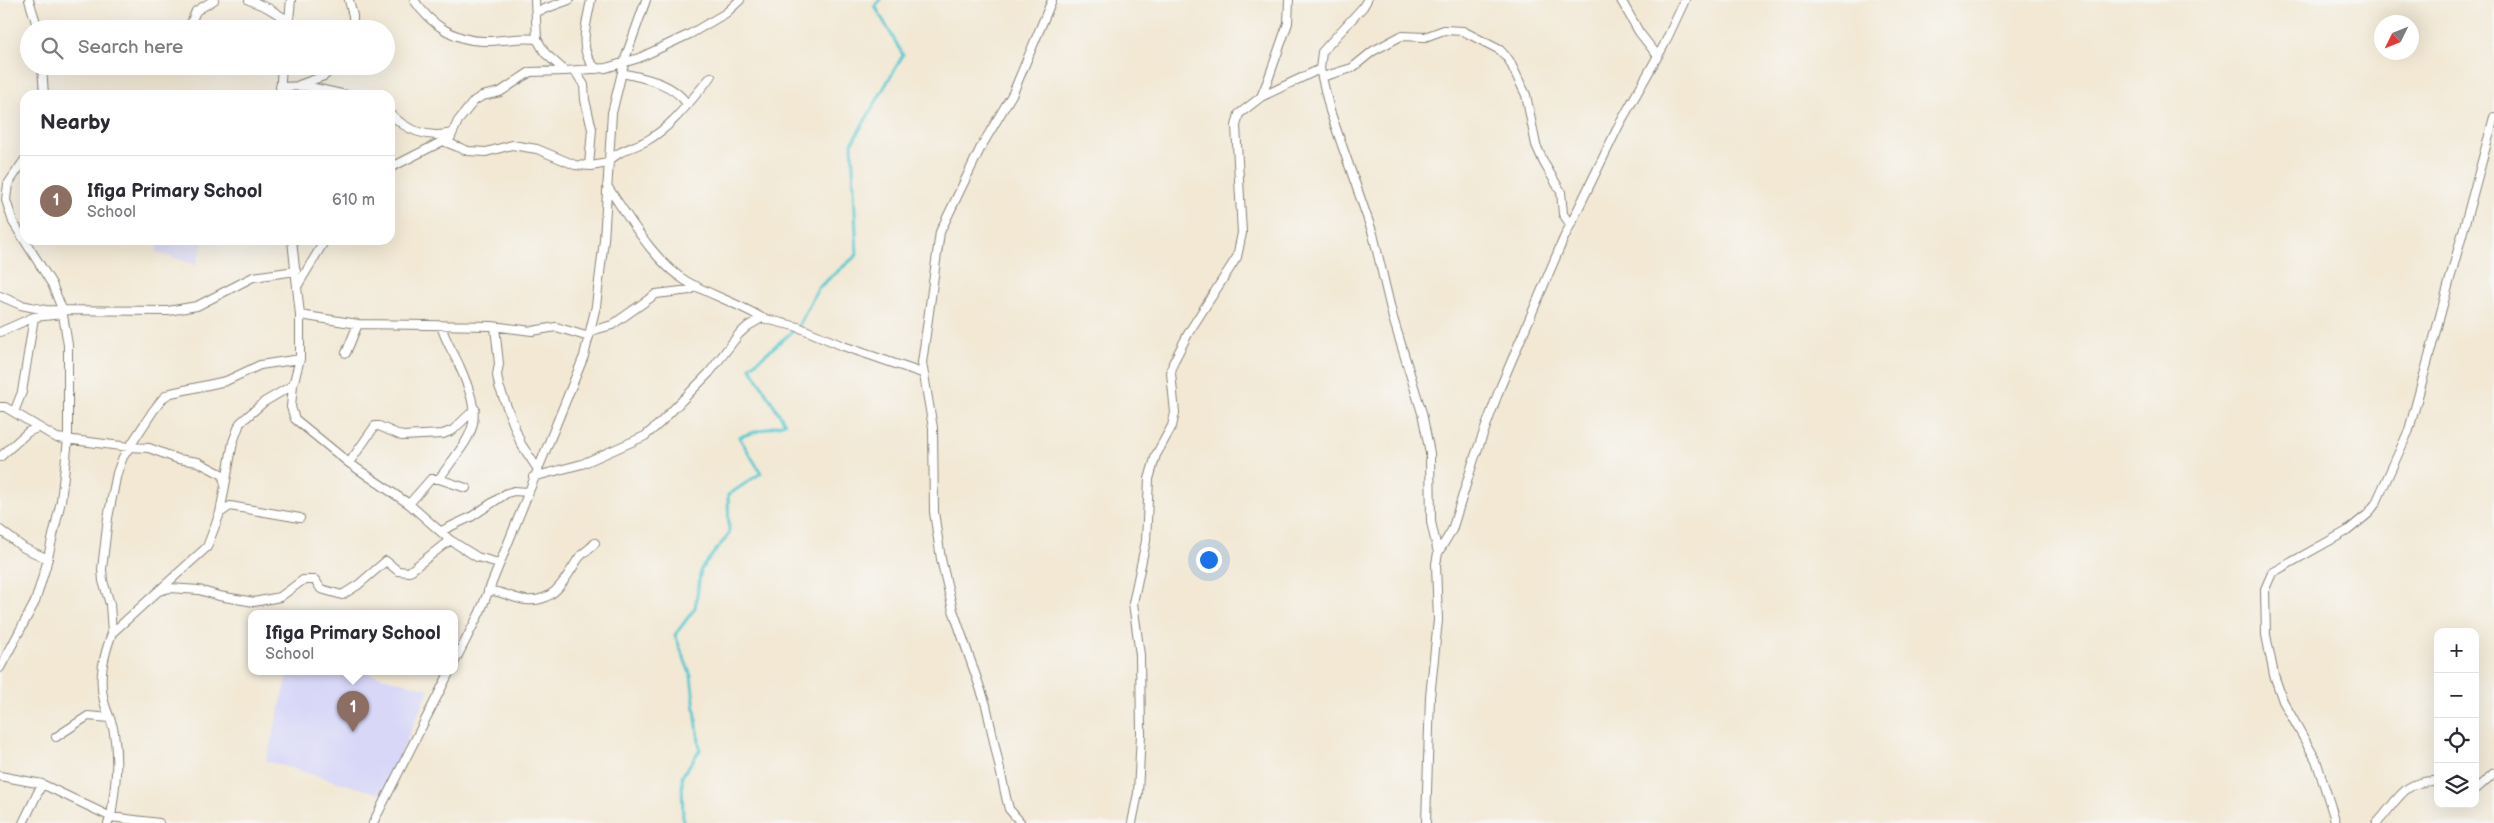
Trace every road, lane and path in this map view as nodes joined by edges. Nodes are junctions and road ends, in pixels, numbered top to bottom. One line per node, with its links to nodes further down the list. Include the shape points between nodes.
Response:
1 (29, 0): 18 (street)
2 (214, 0): 19 (street, via 196,11)
3 (249, 0): 20 (street, via 268,8)
4 (291, 0): 21 (street)
5 (349, 0): 22 (street)
6 (414, 0): 23 (street, via 441,28 474,41)
7 (534, 0): 17 (street)
8 (569, 0): 17 (street)
9 (591, 0): 26 (street, via 584,44 588,58)
10 (646, 0): 25 (street)
11 (740, 0): 25 (street, via 701,28)
12 (1052, 0): 71 (street, via 1013,93 981,147 940,232)
13 (1289, 0): 40 (street, via 1288,23)
14 (1367, 0): 30 (street, via 1322,52)
15 (1621, 0): 24 (street)
16 (1686, 0): 24 (street)
17 (536, 12): 23 (street)
18 (35, 20)
19 (192, 20)
20 (282, 20)
21 (289, 20)
22 (353, 20)
23 (537, 39): 27 (street, via 545,53)
24 (1657, 56): 51 (street)
25 (624, 64): 26 (street); 29 (street)
26 (597, 69): 28 (street)
27 (565, 71): 28 (street); 44 (street, via 530,72 500,92 482,96 474,101)
28 (575, 72): 49 (street, via 584,85 592,128)
29 (622, 73): 41 (street, via 672,89); 46 (street, via 612,113)
30 (1321, 73): 40 (street); 51 (street, via 1352,68 1373,51 1401,36 1425,37 1444,30 1463,31 1500,50 1509,60 1526,95 1536,145 1561,192 1563,214); 94 (street, via 1335,128 1373,234 1393,318 1422,413 1430,453 1431,522)
31 (43, 75): 36 (street)
32 (281, 75): 37 (street)
33 (325, 75): 35 (street)
34 (711, 77): 41 (street)
35 (297, 86): 38 (street); 39 (street)
36 (44, 90)
37 (280, 90)
38 (283, 90)
39 (319, 90)
40 (1261, 97): 116 (street, via 1239,114 1236,126 1241,247 1173,363 1174,420 1156,455 1149,479 1146,541 1133,603 1140,655 1141,734 1138,793)
41 (687, 104): 46 (street, via 668,127 646,142 613,155)
42 (2494, 117): 118 (street, via 2409,430 2376,503 2347,531 2272,573 2265,589 2266,635 2274,675 2284,702 2316,760)
43 (395, 118): 44 (street, via 416,132)
44 (451, 132): 45 (street)
45 (448, 143): 48 (street, via 438,142); 49 (street, via 477,152 512,145 537,149 575,165)
46 (608, 163): 49 (street); 50 (street)
47 (20, 165): 52 (street, via 6,188 8,210)
48 (395, 165)
49 (589, 166)
50 (607, 186): 58 (street, via 660,258 679,276); 68 (street, via 604,240)
51 (1570, 224): 94 (street, via 1500,388 1452,530)
52 (20, 236)
53 (26, 245): 60 (street, via 52,284)
54 (293, 245): 56 (street)
55 (321, 245): 57 (street)
56 (296, 271): 57 (street); 60 (street, via 253,278 189,308)
57 (298, 284): 61 (street)
58 (696, 286): 63 (street); 68 (street, via 690,290 656,294 618,322)
59 (0, 296): 60 (street, via 21,305)
60 (63, 312): 62 (street); 77 (street, via 68,345)
61 (300, 315): 64 (street); 70 (street)
62 (34, 317): 67 (street); 75 (street, via 22,392)
63 (762, 318): 71 (street, via 798,327 842,346); 82 (street, via 739,334 709,373 645,436 582,464)
64 (358, 324): 65 (street); 69 (street)
65 (440, 325): 66 (street); 74 (street)
66 (495, 327): 68 (street, via 532,331 556,327); 81 (street, via 499,386 522,444)
67 (0, 332)
68 (590, 334): 81 (street, via 572,387)
69 (346, 353)
70 (300, 359): 72 (street); 78 (street, via 260,365 226,381 168,394)
71 (922, 373): 115 (street, via 933,428 934,512 943,568 953,610 986,705 1006,797 1010,809)
72 (293, 385): 80 (street, via 291,407 295,419); 84 (street, via 242,420 233,442)
73 (0, 407): 75 (street)
74 (475, 409): 80 (street, via 453,430 443,434 402,436 375,426); 83 (street, via 471,431)
75 (14, 412): 76 (street)
76 (37, 428): 77 (street); 79 (street)
77 (68, 440): 78 (street); 95 (street, via 61,501)
78 (129, 448): 84 (street, via 149,448 178,460 198,462 223,474); 99 (street, via 117,473 105,540 103,581 110,604)
79 (0, 457)
80 (349, 463): 87 (street)
81 (537, 468): 82 (street)
82 (534, 477): 86 (street)
83 (439, 479): 85 (street); 87 (street, via 428,481)
84 (224, 483): 88 (street)
85 (466, 488)
86 (528, 492): 91 (street, via 507,493 471,517); 96 (street)
87 (409, 504): 91 (street)
88 (220, 513): 89 (street, via 230,506); 97 (street, via 207,547)
89 (300, 518)
90 (0, 530): 95 (street, via 24,548)
91 (441, 531): 92 (street)
92 (450, 540): 96 (street, via 478,557); 97 (street, via 409,572 398,571 386,562 352,590 342,594 321,589 315,580 308,579 280,597 254,602 192,589)
93 (595, 543): 98 (street, via 579,557 565,582 548,596 525,600)
94 (1438, 553): 117 (street, via 1438,620 1430,697)
95 (48, 560): 101 (street, via 35,602)
96 (499, 563): 98 (street)
97 (157, 591): 99 (street)
98 (488, 591): 100 (street)
99 (112, 633): 103 (street, via 104,650 101,677 103,700)
100 (458, 655)
101 (0, 668)
102 (448, 675): 114 (street)
103 (110, 718): 104 (street, via 88,716); 110 (street, via 118,768)
104 (56, 737)
105 (2494, 773): 109 (street)
106 (0, 776): 108 (street)
107 (2434, 782): 119 (street, via 2423,782 2406,789)
108 (42, 784): 110 (street); 111 (street)
109 (2479, 786)
110 (110, 820): 112 (street); 113 (street)
111 (23, 823)
112 (128, 823)
113 (159, 823)
114 (373, 823)
115 (1021, 823)
116 (1132, 823)
117 (1426, 823)
118 (2336, 823)
119 (2377, 823)

